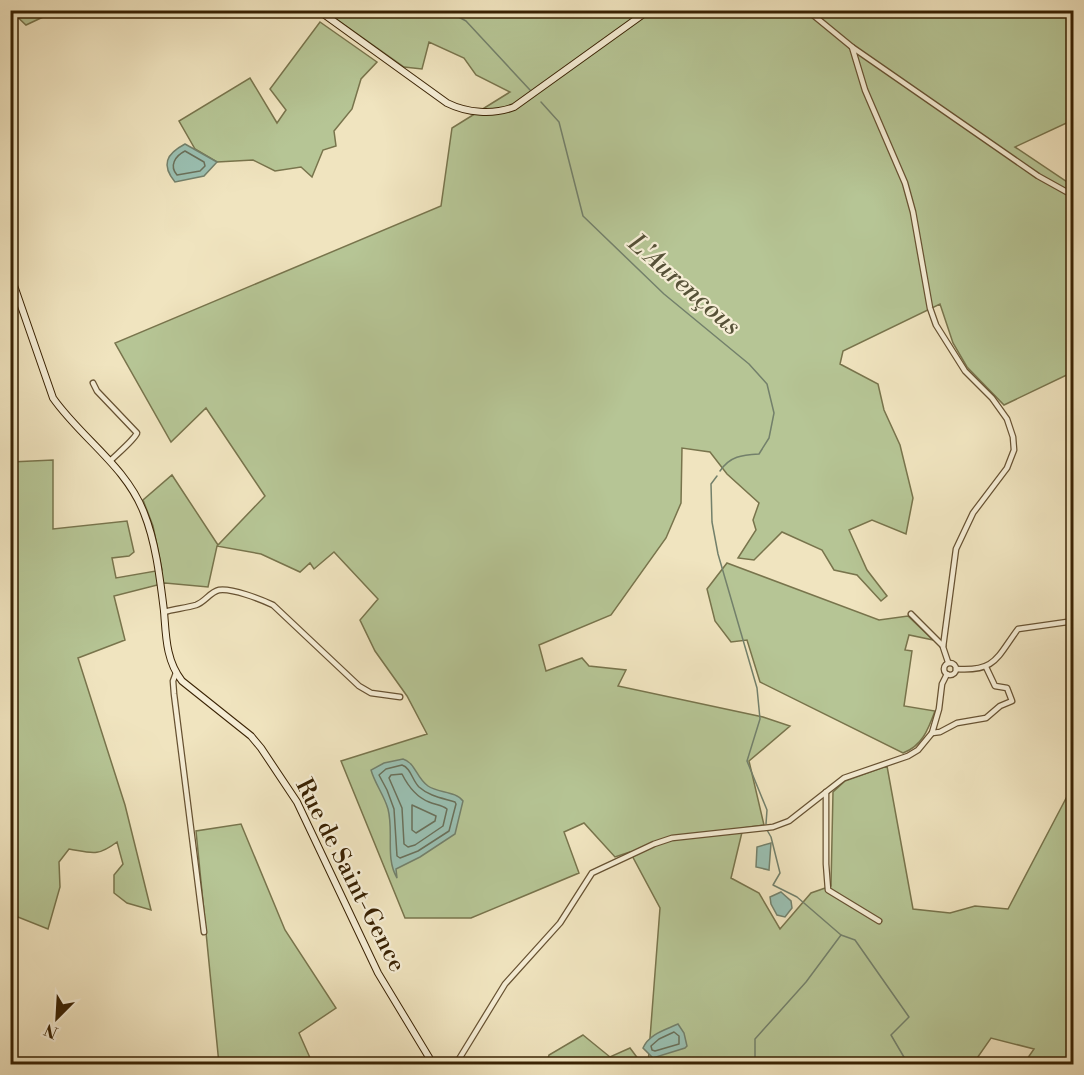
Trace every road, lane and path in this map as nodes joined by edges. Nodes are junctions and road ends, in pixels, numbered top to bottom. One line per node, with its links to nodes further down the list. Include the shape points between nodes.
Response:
1 (318, 10): 2 (street, via 447,103 493,112 514,107)
2 (649, 10)
3 (807, 10): 4 (street)
4 (852, 47): 5 (street, via 1038,176); 12 (street, via 865,90 905,183 936,325 965,371 1007,419 1013,437 1014,450 1007,468 974,513 957,549)
5 (1074, 196)
6 (10, 274): 8 (street, via 53,398)
7 (93, 383): 8 (street, via 137,433)
8 (110, 461): 9 (street, via 145,516)
9 (164, 612): 16 (street, via 169,655); 18 (street, via 196,605 222,590 259,599 273,605 359,686 371,693)
10 (911, 614): 12 (street)
11 (1074, 621): 14 (street, via 1018,629)
12 (943, 647): 13 (street)
13 (948, 662): 15 (street, via 954,663); 17 (street, via 943,669)
14 (986, 667): 15 (street); 19 (street, via 995,686 1007,688 1012,701 986,718 957,723)
15 (956, 669): 17 (street)
16 (176, 673): 22 (street, via 174,694); 23 (street, Rue de Saint-Gence, via 251,736 297,802 378,973)
17 (947, 675): 19 (street)
18 (400, 697)
19 (932, 734): 20 (street, via 908,756 844,778)
20 (826, 792): 21 (street, via 828,890); 24 (street, via 789,821 773,827 672,838 592,873 560,924 505,984)
21 (879, 921)
22 (204, 932)
23 (433, 1065)
24 (456, 1065)

